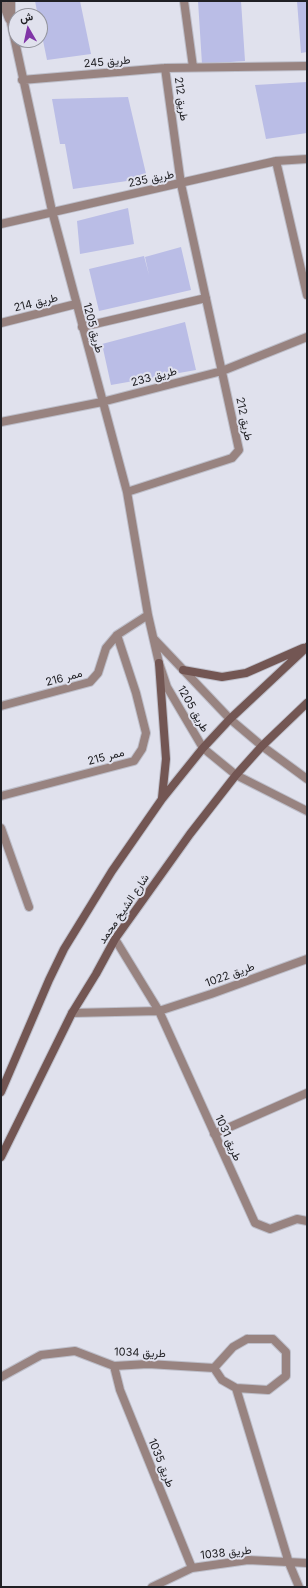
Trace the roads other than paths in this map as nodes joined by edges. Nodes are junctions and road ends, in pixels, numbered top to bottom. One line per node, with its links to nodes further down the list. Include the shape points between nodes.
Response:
1 (2, 1): 3 (street, طريق 1205)
2 (184, 1): 6 (street)
3 (8, 16)
4 (16, 48): 8 (street, طريق 1205)
5 (307, 66): 6 (street, طريق 245)
6 (193, 67): 7 (street, طريق 245)
7 (165, 68): 8 (street, طريق 245); 11 (street, طريق 212)
8 (22, 80): 12 (street, طريق 1205)
9 (307, 159): 10 (street, طريق 235)
10 (276, 161): 11 (street, طريق 235); 14 (street)
11 (181, 184): 12 (street, طريق 235); 15 (street, طريق 212)
12 (52, 211): 13 (street, طريق 235); 16 (street, طريق 1205)
13 (1, 224)
14 (307, 295)
15 (206, 298): 18 (street); 20 (street, طريق 212)
16 (76, 304): 17 (street, طريق 214); 18 (street, طريق 1205)
17 (1, 323)
18 (82, 327): 21 (street, طريق 1205)
19 (307, 337): 20 (street, طريق 233)
20 (222, 371): 21 (street, طريق 233); 23 (street, طريق 212, via 239,450 232,458)
21 (102, 402): 22 (street, طريق 233); 23 (street, طريق 1205)
22 (1, 422)
23 (126, 492): 24 (street, طريق 1205)
24 (148, 615): 25 (street, ممر 216); 26 (street, طريق 1205)
25 (117, 635): 31 (street, ممر 216, via 106,648 98,674 90,682); 37 (street, ممر 215, via 146,733 142,749 134,761)
26 (154, 639): 28 (street, طريق 1205); 29 (street, طريق 1205)
27 (307, 647): 29 (street, via 246,673 222,677); 32 (street)
28 (159, 664): 34 (street, طريق 1205, via 167,687); 38 (street, via 166,759)
29 (183, 670): 32 (street, طريق 1205)
30 (307, 703): 33 (street, شارع الشيخ محمد)
31 (1, 706)
32 (230, 719): 33 (street, طريق 1205); 34 (street)
33 (262, 746): 35 (street, شارع الشيخ محمد); 36 (street, طريق 1205)
34 (203, 748): 35 (street, طريق 1205); 38 (street)
35 (236, 775): 39 (street, طريق 1205); 42 (street, شارع الشيخ محمد)
36 (307, 779)
37 (1, 796)
38 (162, 799): 46 (street, via 112,871 64,949)
39 (307, 811)
40 (1, 828): 41 (street)
41 (29, 907)
42 (115, 939): 44 (street); 45 (street, شارع الشيخ محمد)
43 (307, 959): 44 (street, طريق 1022)
44 (159, 1011): 45 (street, طريق 1022); 48 (street, طريق 1031)
45 (72, 1013): 49 (street, شارع الشيخ محمد)
46 (1, 1092)
47 (307, 1093): 48 (street)
48 (214, 1134): 50 (street, طريق 1031, via 255,1223 270,1229 298,1219)
49 (1, 1157)
50 (307, 1221)
51 (114, 1366): 52 (street, طريق 1034, via 148,1364); 53 (street, طريق 1034, via 75,1351 40,1355); 57 (street, طريق 1035, via 120,1390)
52 (214, 1368): 54 (street, via 222,1380); 54 (street, via 232,1347 247,1339 273,1339 286,1352 286,1376 268,1390)
53 (1, 1377)
54 (236, 1388): 55 (street)
55 (289, 1563): 56 (street, طريق 1038); 57 (street, طريق 1038, via 248,1560); 59 (street)
56 (307, 1563)
57 (192, 1568): 58 (street, طريق 1038)
58 (152, 1587)
59 (299, 1587)

